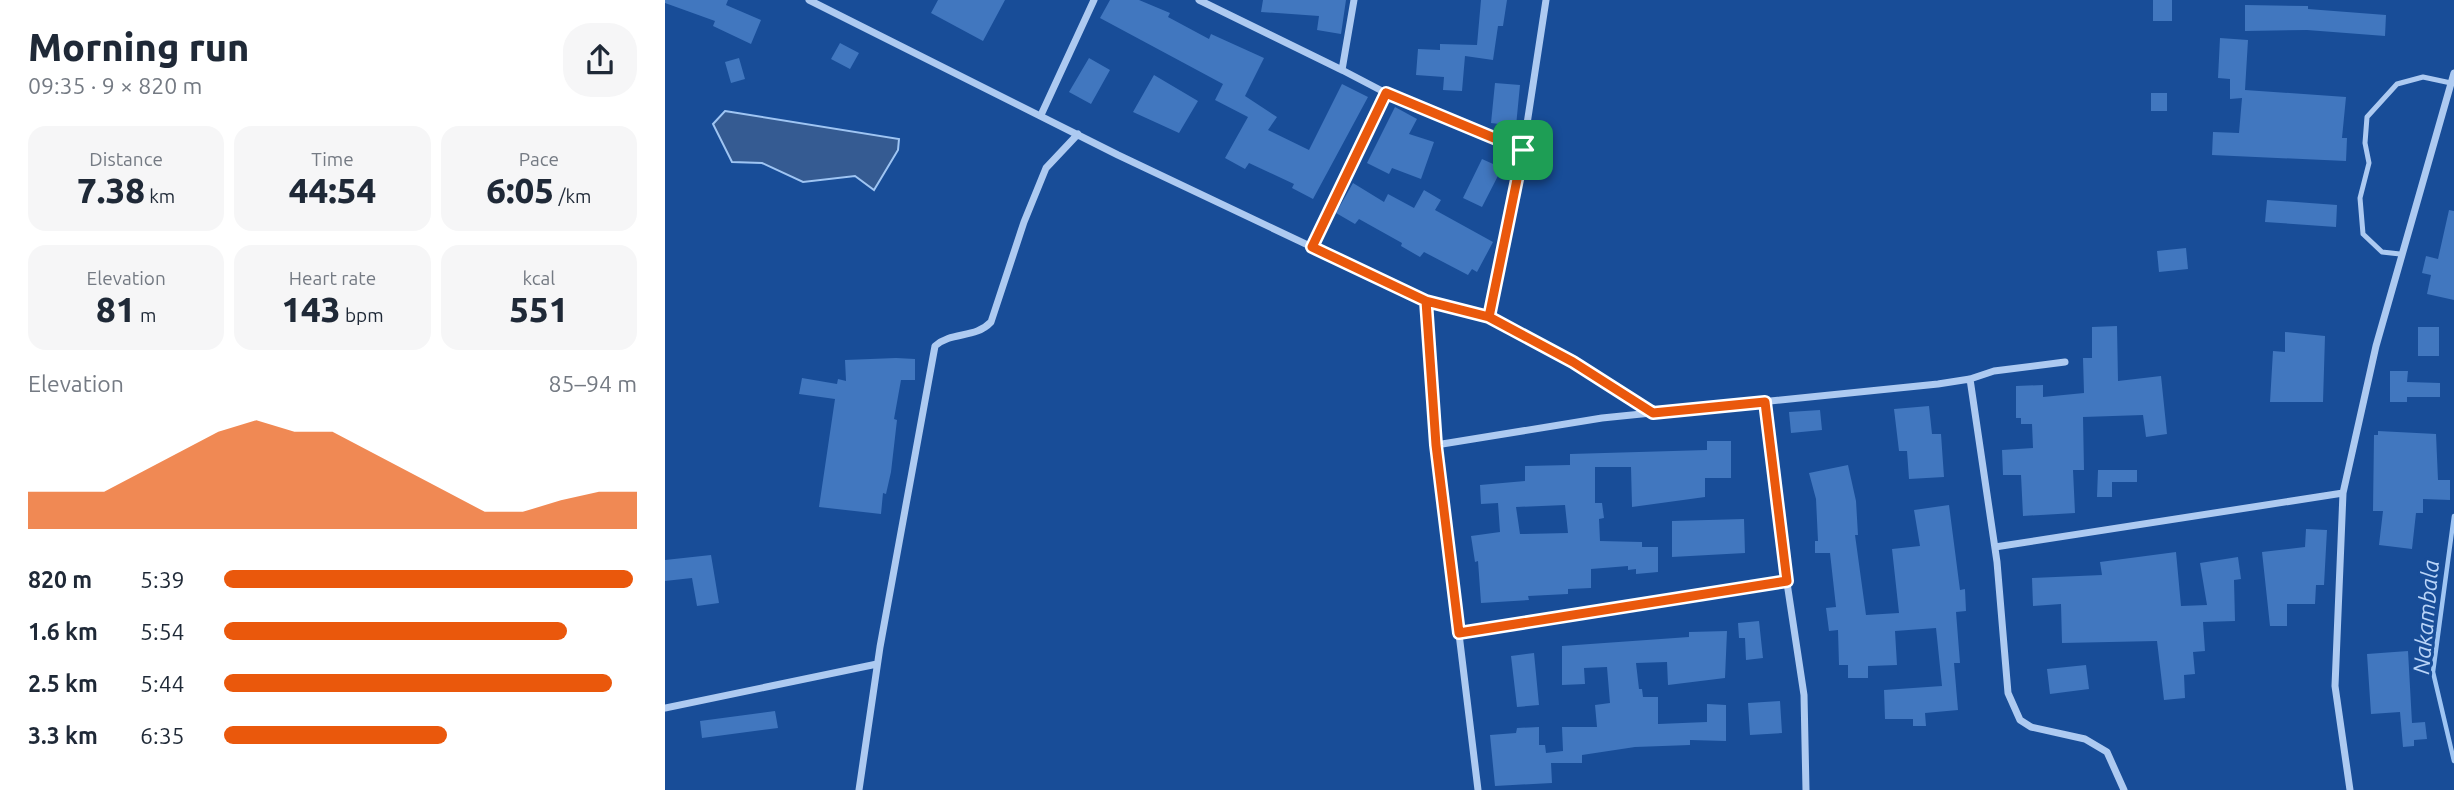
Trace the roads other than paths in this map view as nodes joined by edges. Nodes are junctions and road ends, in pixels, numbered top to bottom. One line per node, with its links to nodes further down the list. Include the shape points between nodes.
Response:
1 (809, 0): 10 (street)
2 (1094, 0): 10 (street)
3 (1199, 0): 6 (street)
4 (1354, 0): 6 (street)
5 (1546, 0): 12 (street)
6 (1342, 70): 9 (street)
7 (2454, 73): 8 (street)
8 (2451, 83): 14 (street); 14 (lane, via 2423,77 2397,84 2367,117 2369,163 2360,198 2363,234 2382,251)
9 (1386, 93): 12 (street); 13 (street)
10 (1041, 116): 11 (street)
11 (1078, 134): 13 (street); 26 (street, via 1046,168 991,322 982,332 946,336 935,345)
12 (1523, 150): 16 (street)
13 (1312, 247): 15 (street)
14 (2400, 254): 22 (street)
15 (1426, 301): 16 (street); 21 (street)
16 (1489, 317): 20 (street, via 1573,362)
17 (2065, 362): 18 (street, via 1994,371)
18 (1970, 379): 19 (street); 23 (street)
19 (1765, 402): 20 (street); 24 (street)
20 (1653, 413): 21 (street)
21 (1436, 445): 25 (street)
22 (2343, 493): 23 (street); 32 (street, via 2335,686)
23 (1995, 547): 31 (street, via 2008,693 2015,712 2031,727 2085,740 2107,752)
24 (1787, 581): 25 (street); 30 (street, via 1804,695)
25 (1459, 633): 29 (street)
26 (877, 664): 27 (street); 28 (street)
27 (665, 708)
28 (859, 790)
29 (1478, 790)
30 (1806, 790)
31 (2124, 790)
32 (2350, 790)

